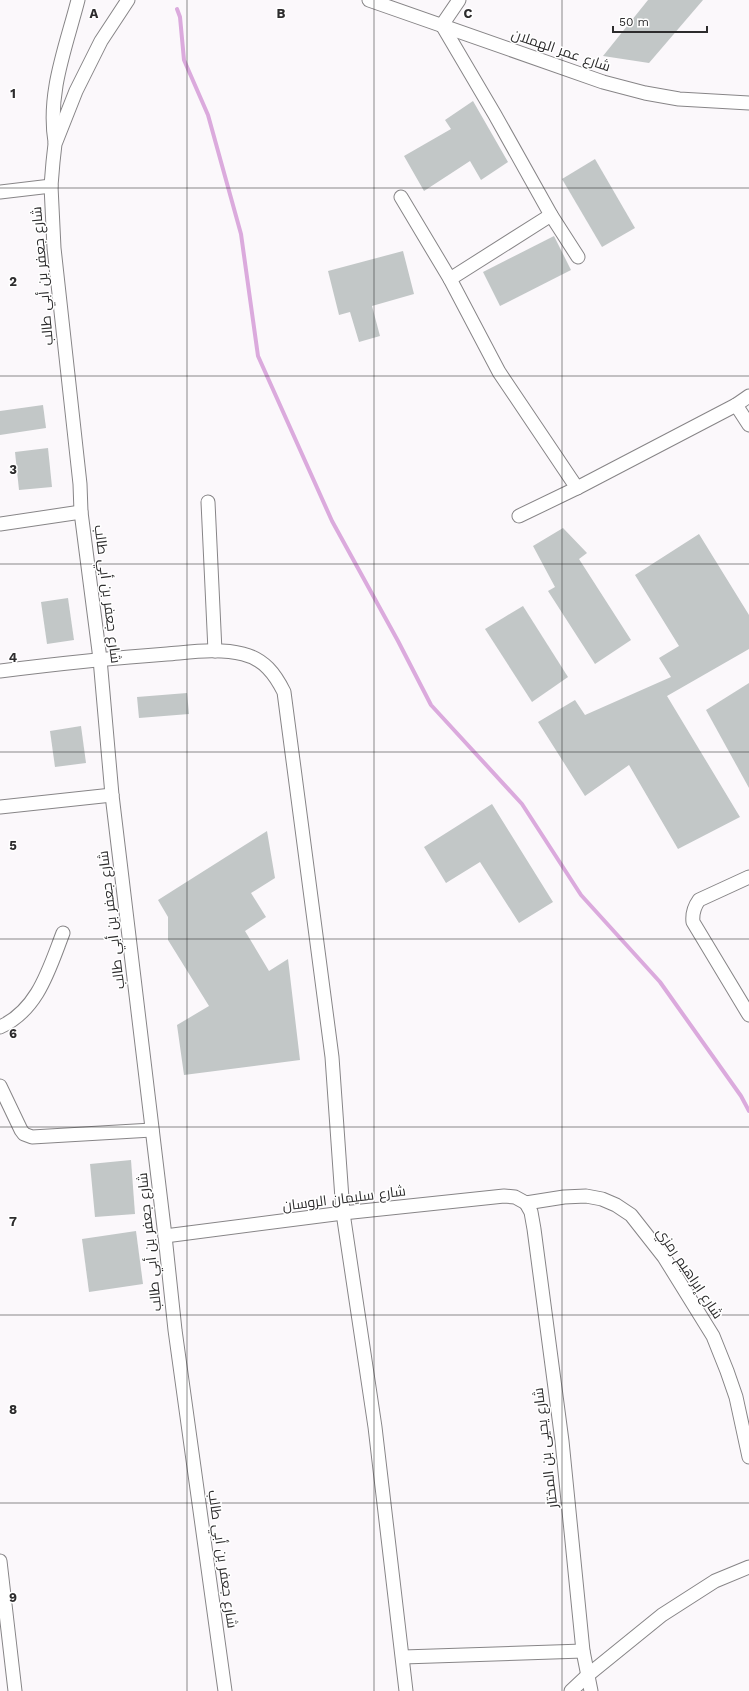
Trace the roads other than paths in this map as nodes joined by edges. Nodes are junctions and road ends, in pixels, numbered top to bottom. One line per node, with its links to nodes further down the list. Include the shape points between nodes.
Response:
1 (78, 0): 7 (street, شارع جعفر بن أبي طالب, via 53,104)
2 (128, 0): 7 (street, شارع جعفر بن أبي طالب, via 88,66)
3 (369, 0): 5 (street, شارع عمر الهملان)
4 (459, 0): 5 (street)
5 (442, 25): 6 (street, شارع عمر الهملان, via 603,82 645,93 679,99); 11 (street)
6 (749, 103)
7 (55, 144): 8 (street, شارع جعفر بن أبي طالب)
8 (51, 186): 9 (street); 19 (street, شارع جعفر بن أبي طالب, via 54,248)
9 (0, 192)
10 (401, 197): 13 (street)
11 (551, 215): 12 (street); 13 (street)
12 (578, 257)
13 (450, 279): 17 (street, via 499,372)
14 (749, 396): 15 (street)
15 (736, 404): 16 (street); 17 (street)
16 (749, 425)
17 (577, 488): 20 (street)
18 (208, 502): 22 (street)
19 (81, 512): 21 (street); 23 (street, شارع جعفر بن أبي طالب)
20 (519, 516)
21 (0, 524)
22 (215, 650): 23 (street); 34 (street, via 244,654 257,660 277,676 284,692 332,1057)
23 (100, 659): 24 (street); 25 (street, شارع جعفر بن أبي طالب)
24 (0, 671)
25 (112, 795): 26 (street); 32 (street, شارع جعفر بن أبي طالب)
26 (0, 807)
27 (749, 877): 29 (street, via 700,900 692,913 693,922)
28 (63, 934): 30 (street, via 42,988 10,1023)
29 (749, 1015)
30 (0, 1027)
31 (0, 1086): 32 (street, via 21,1130 32,1137)
32 (152, 1130): 35 (street, شارع جعفر بن أبي طالب)
33 (526, 1203): 34 (street, شارع سليمان الروسان, via 515,1197 504,1196); 36 (street, شارع إبراهيم رمزي, via 586,1196 602,1199 631,1215 664,1258 713,1336 736,1397); 39 (street, شارع يحيى بن المختار, via 534,1229 562,1441)
34 (343, 1214): 35 (street, شارع سليمان الروسان); 40 (street, via 375,1427)
35 (165, 1236): 43 (street, شارع جعفر بن أبي طالب, via 175,1330)
36 (749, 1457)
37 (0, 1561): 42 (street)
38 (749, 1566): 41 (street, via 715,1581 674,1606)
39 (583, 1651): 40 (street); 41 (street, شارع يحيى بن المختار)
40 (403, 1657): 44 (street)
41 (588, 1675): 45 (street); 46 (street, شارع يحيى بن المختار)
42 (15, 1691)
43 (225, 1691)
44 (406, 1691)
45 (571, 1691)
46 (591, 1691)

